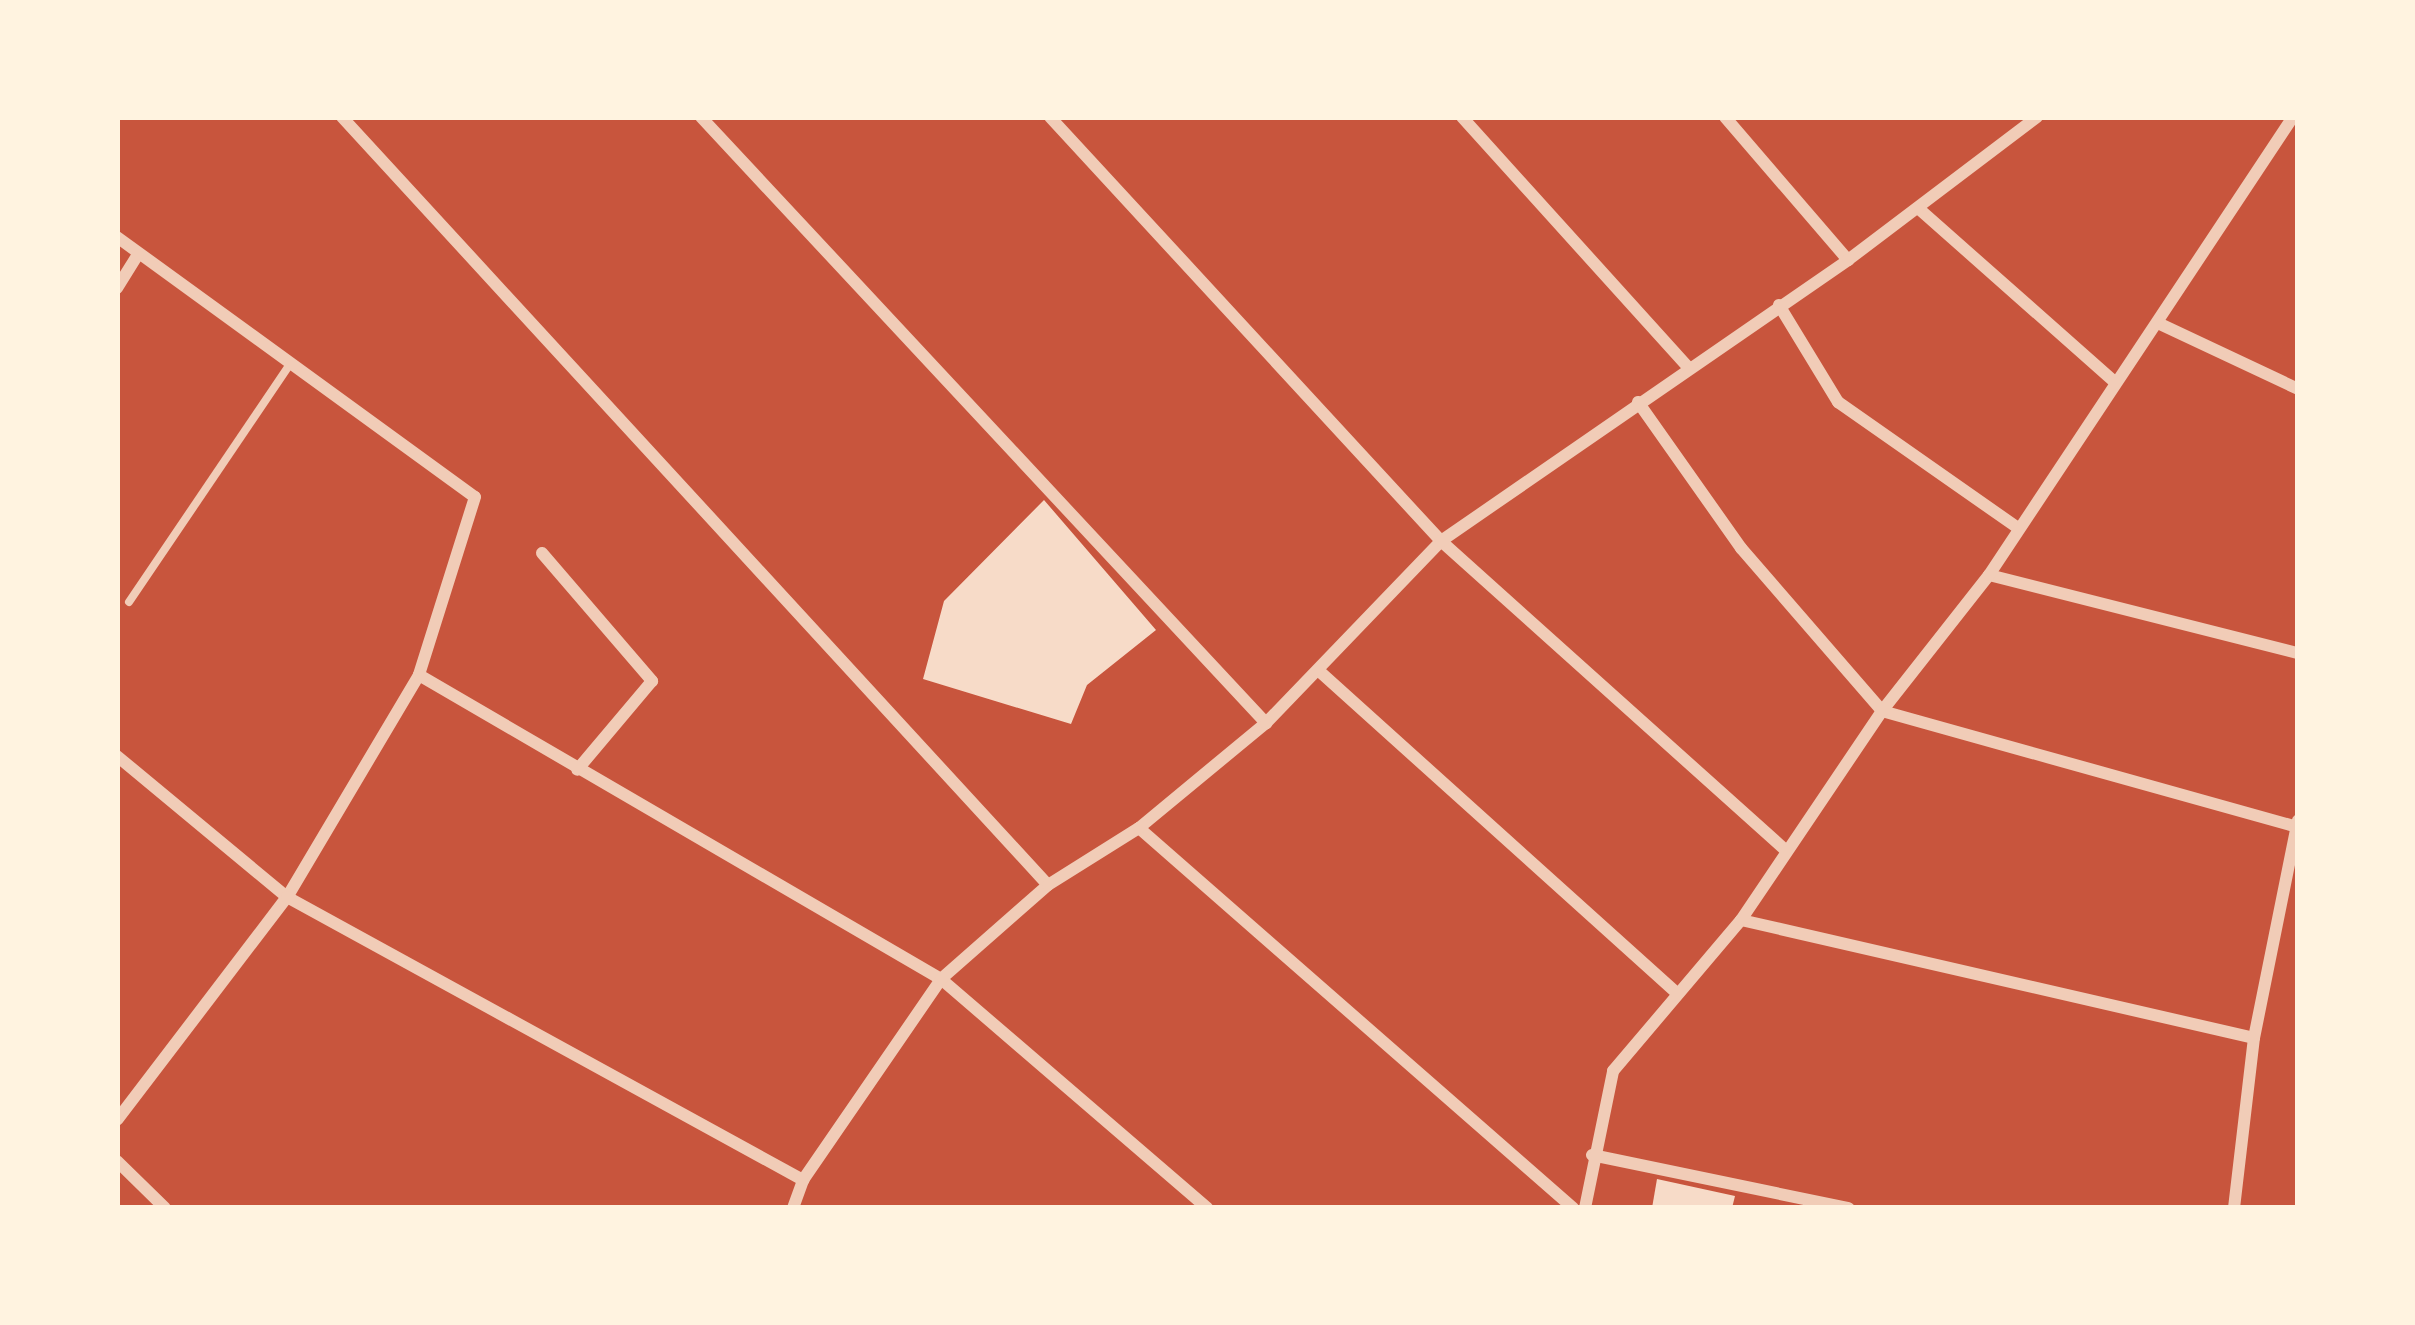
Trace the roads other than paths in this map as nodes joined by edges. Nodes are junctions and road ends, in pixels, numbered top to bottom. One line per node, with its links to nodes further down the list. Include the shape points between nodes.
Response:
1 (342, 117): 35 (street)
2 (700, 117): 29 (street)
3 (1050, 117): 21 (street)
4 (1462, 117): 16 (street)
5 (1725, 117): 11 (street)
6 (2036, 117): 8 (street)
7 (2293, 117): 14 (street)
8 (1918, 208): 11 (street); 17 (street)
9 (117, 237): 10 (street)
10 (138, 254): 12 (street); 15 (street)
11 (1848, 260): 13 (street)
12 (117, 288)
13 (1779, 305): 16 (street); 20 (street, via 1838,402)
14 (2159, 324): 17 (street); 18 (street)
15 (290, 364): 24 (lane); 27 (street, via 475,497)
16 (1688, 368): 19 (street)
17 (2115, 382): 20 (street)
18 (2298, 389)
19 (1638, 402): 21 (street); 28 (street, via 1741,548)
20 (2018, 528): 23 (street)
21 (1442, 541): 26 (street); 34 (street)
22 (542, 554): 31 (street, via 652,681)
23 (1989, 575): 25 (street); 28 (street)
24 (129, 602)
25 (2298, 653)
26 (1318, 670): 29 (street); 39 (street)
27 (419, 675): 31 (street); 36 (street)
28 (1882, 711): 32 (street); 34 (street)
29 (1266, 723): 33 (street)
30 (117, 756): 36 (street)
31 (577, 770): 38 (street)
32 (2297, 824): 40 (street)
33 (1139, 828): 35 (street); 48 (street)
34 (1786, 851): 37 (street)
35 (1048, 885): 38 (street)
36 (287, 896): 41 (street); 44 (street)
37 (1742, 920): 39 (street); 40 (street)
38 (941, 979): 44 (street); 47 (street)
39 (1674, 991): 42 (street, via 1613,1071)
40 (2254, 1038): 51 (street)
41 (117, 1120)
42 (1592, 1155): 49 (street); 50 (street)
43 (117, 1161): 45 (street)
44 (803, 1180): 46 (street)
45 (165, 1208)
46 (793, 1208)
47 (1207, 1208)
48 (1573, 1208)
49 (1585, 1208)
50 (1849, 1208)
51 (2234, 1208)

